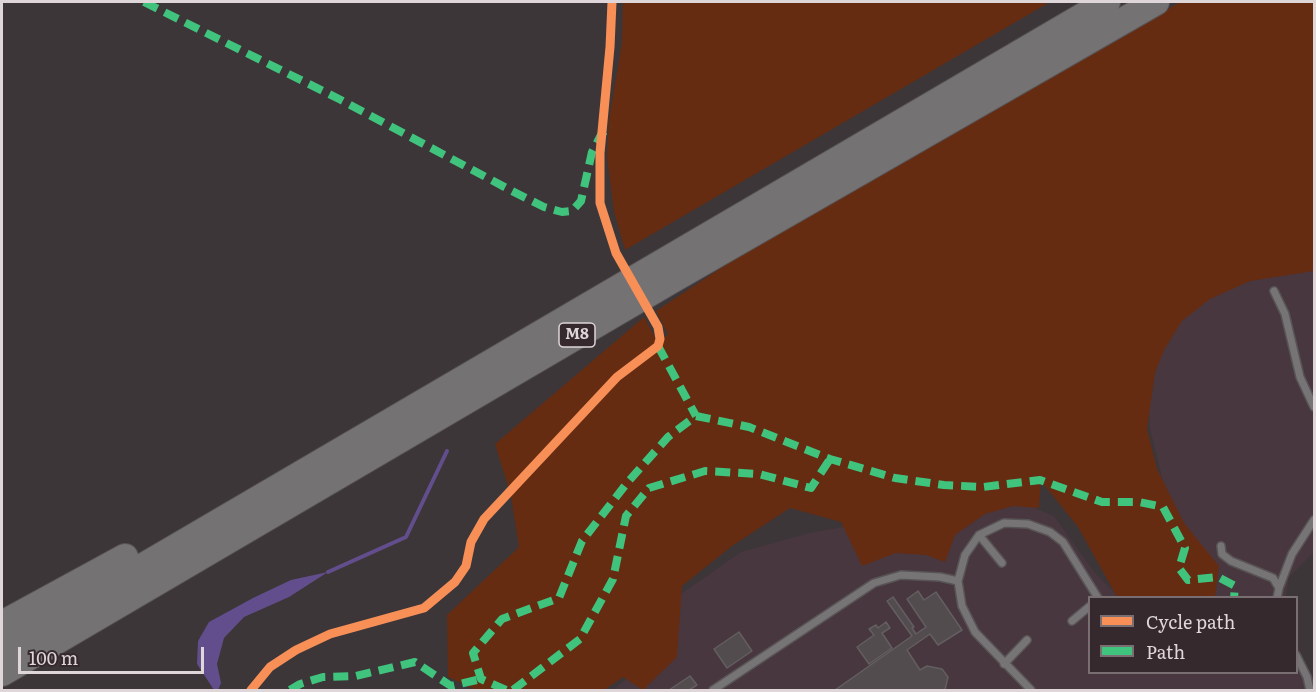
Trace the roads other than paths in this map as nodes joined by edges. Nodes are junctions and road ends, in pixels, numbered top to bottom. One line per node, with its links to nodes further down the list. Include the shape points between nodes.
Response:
1 (1107, 2): 3 (highway, M8)
2 (1156, 2): 21 (highway, M8, via 662,286)
3 (621, 286): 16 (highway, M8); 18 (highway, M8)
4 (1274, 291): 5 (lane, via 1285,315 1300,377)
5 (1314, 407)
6 (1314, 520): 11 (lane, via 1292,554)
7 (979, 535): 9 (lane); 10 (lane, via 965,555); 12 (lane, via 1004,523 1028,524 1050,532 1063,542)
8 (1221, 546): 11 (lane, via 1222,554 1231,561 1273,578)
9 (1002, 563)
10 (958, 581): 20 (lane, via 962,606 975,632); 22 (lane, via 901,575 874,583)
11 (1279, 588): 13 (lane)
12 (1097, 596)
13 (1277, 596)
14 (1088, 607): 15 (lane)
15 (1072, 621)
16 (2, 624)
17 (1028, 640): 20 (lane)
18 (2, 649)
19 (1298, 659): 24 (lane)
20 (1004, 664): 23 (lane)
21 (2, 674)
22 (713, 690)
23 (1031, 690)
24 (1310, 690)

